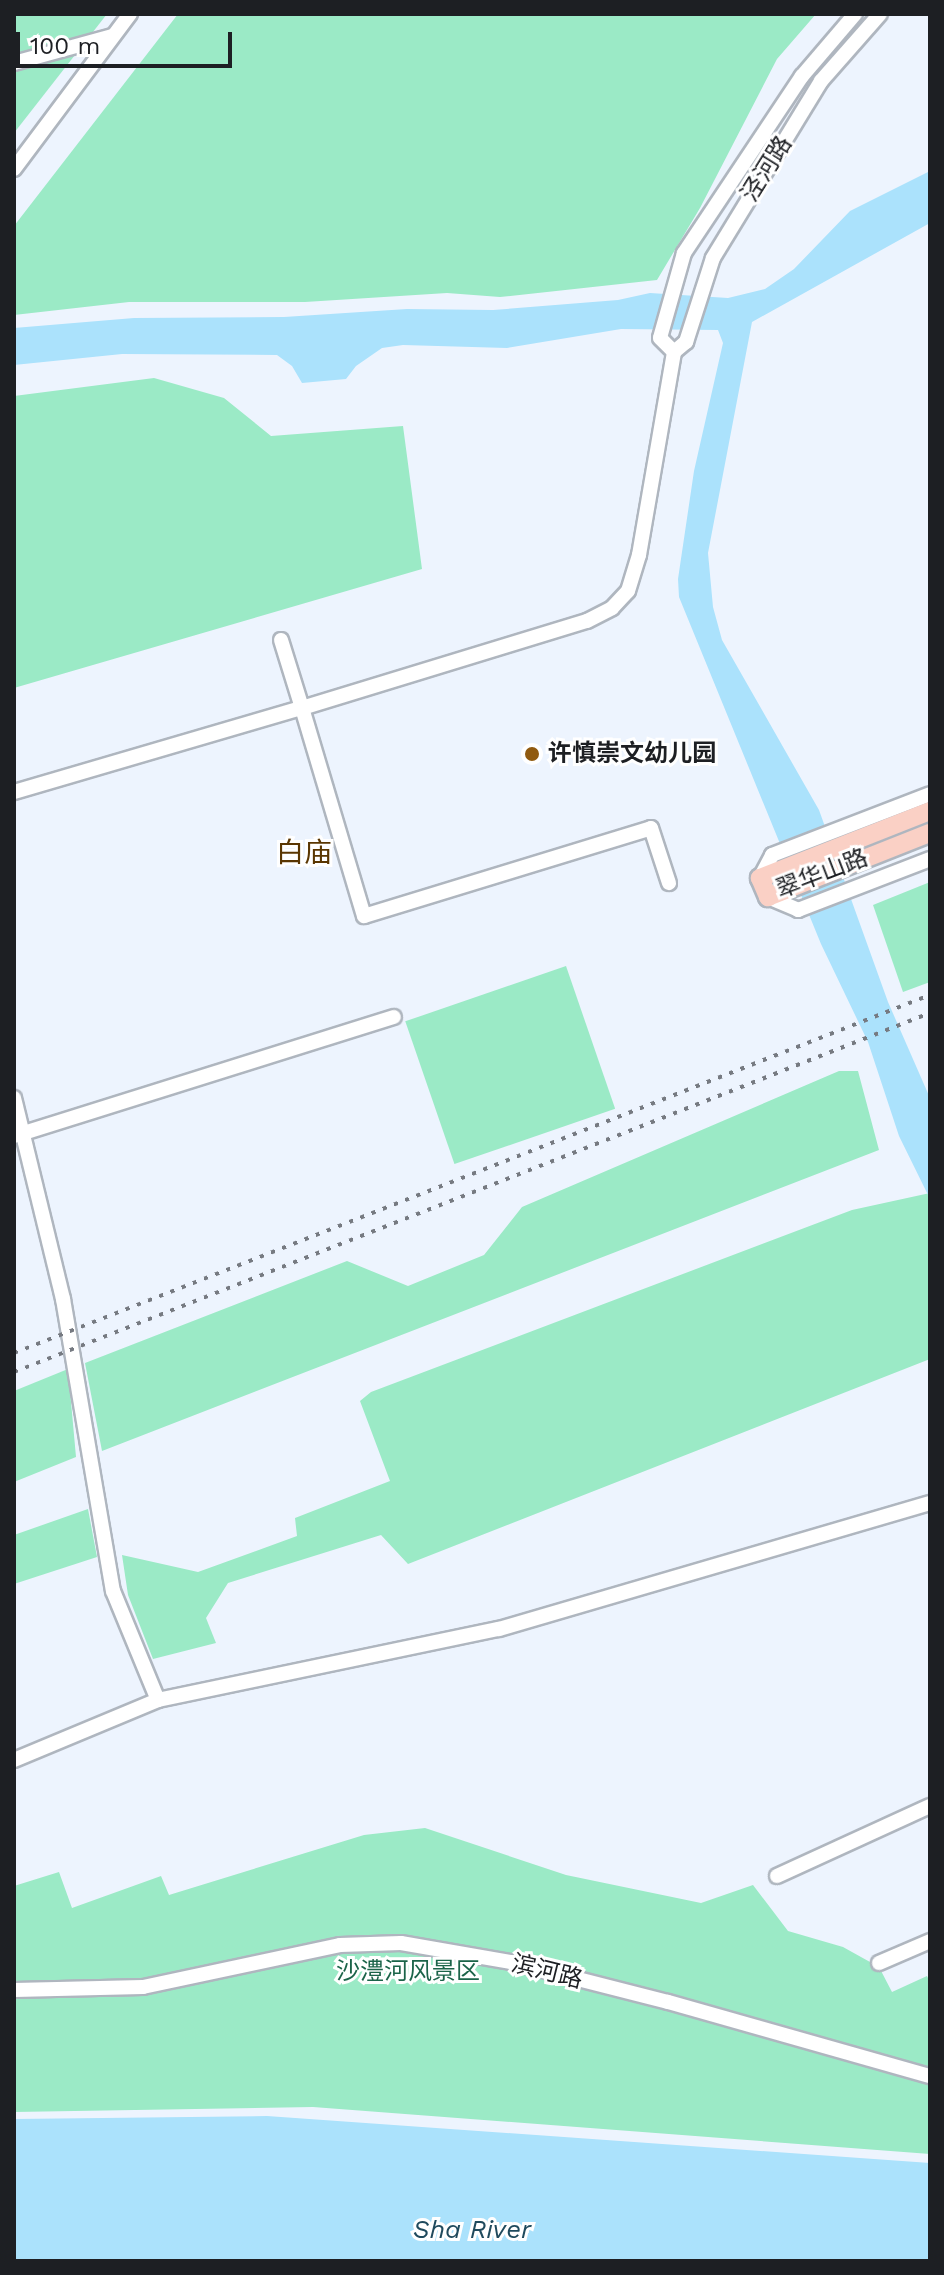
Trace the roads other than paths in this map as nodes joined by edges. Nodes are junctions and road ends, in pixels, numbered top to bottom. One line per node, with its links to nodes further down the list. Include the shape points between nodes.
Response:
1 (130, 14): 4 (street)
2 (855, 14): 7 (street, 泾河路, via 802,76 684,253 660,338)
3 (880, 14): 7 (street, 泾河路, via 821,81 713,258 686,342)
4 (112, 36): 5 (street); 6 (street)
5 (14, 63)
6 (14, 169)
7 (674, 352): 9 (street, via 639,555 628,591 612,608 587,621)
8 (281, 640): 9 (street)
9 (302, 708): 10 (street); 16 (street, via 364,916 651,828)
10 (14, 792)
11 (930, 794): 13 (street)
12 (930, 811): 13 (main road, 翠华山路)
13 (857, 830): 17 (main road, 翠华山路, via 775,863 760,878)
14 (930, 833): 17 (main road, 翠华山路)
15 (930, 859): 17 (street, via 798,910)
16 (669, 883)
17 (768, 897)
18 (394, 1017): 20 (street)
19 (14, 1098): 20 (street)
20 (18, 1135): 22 (street, via 63,1299 113,1591)
21 (930, 1503): 22 (street, via 499,1629)
22 (158, 1700): 23 (street)
23 (14, 1760)
24 (930, 1806): 25 (street)
25 (777, 1876)
26 (930, 1941): 27 (street)
27 (879, 1963)
28 (14, 1990): 29 (street, 滨河路, via 143,1987 340,1945 401,1943 451,1949 611,1987)
29 (930, 2076)

